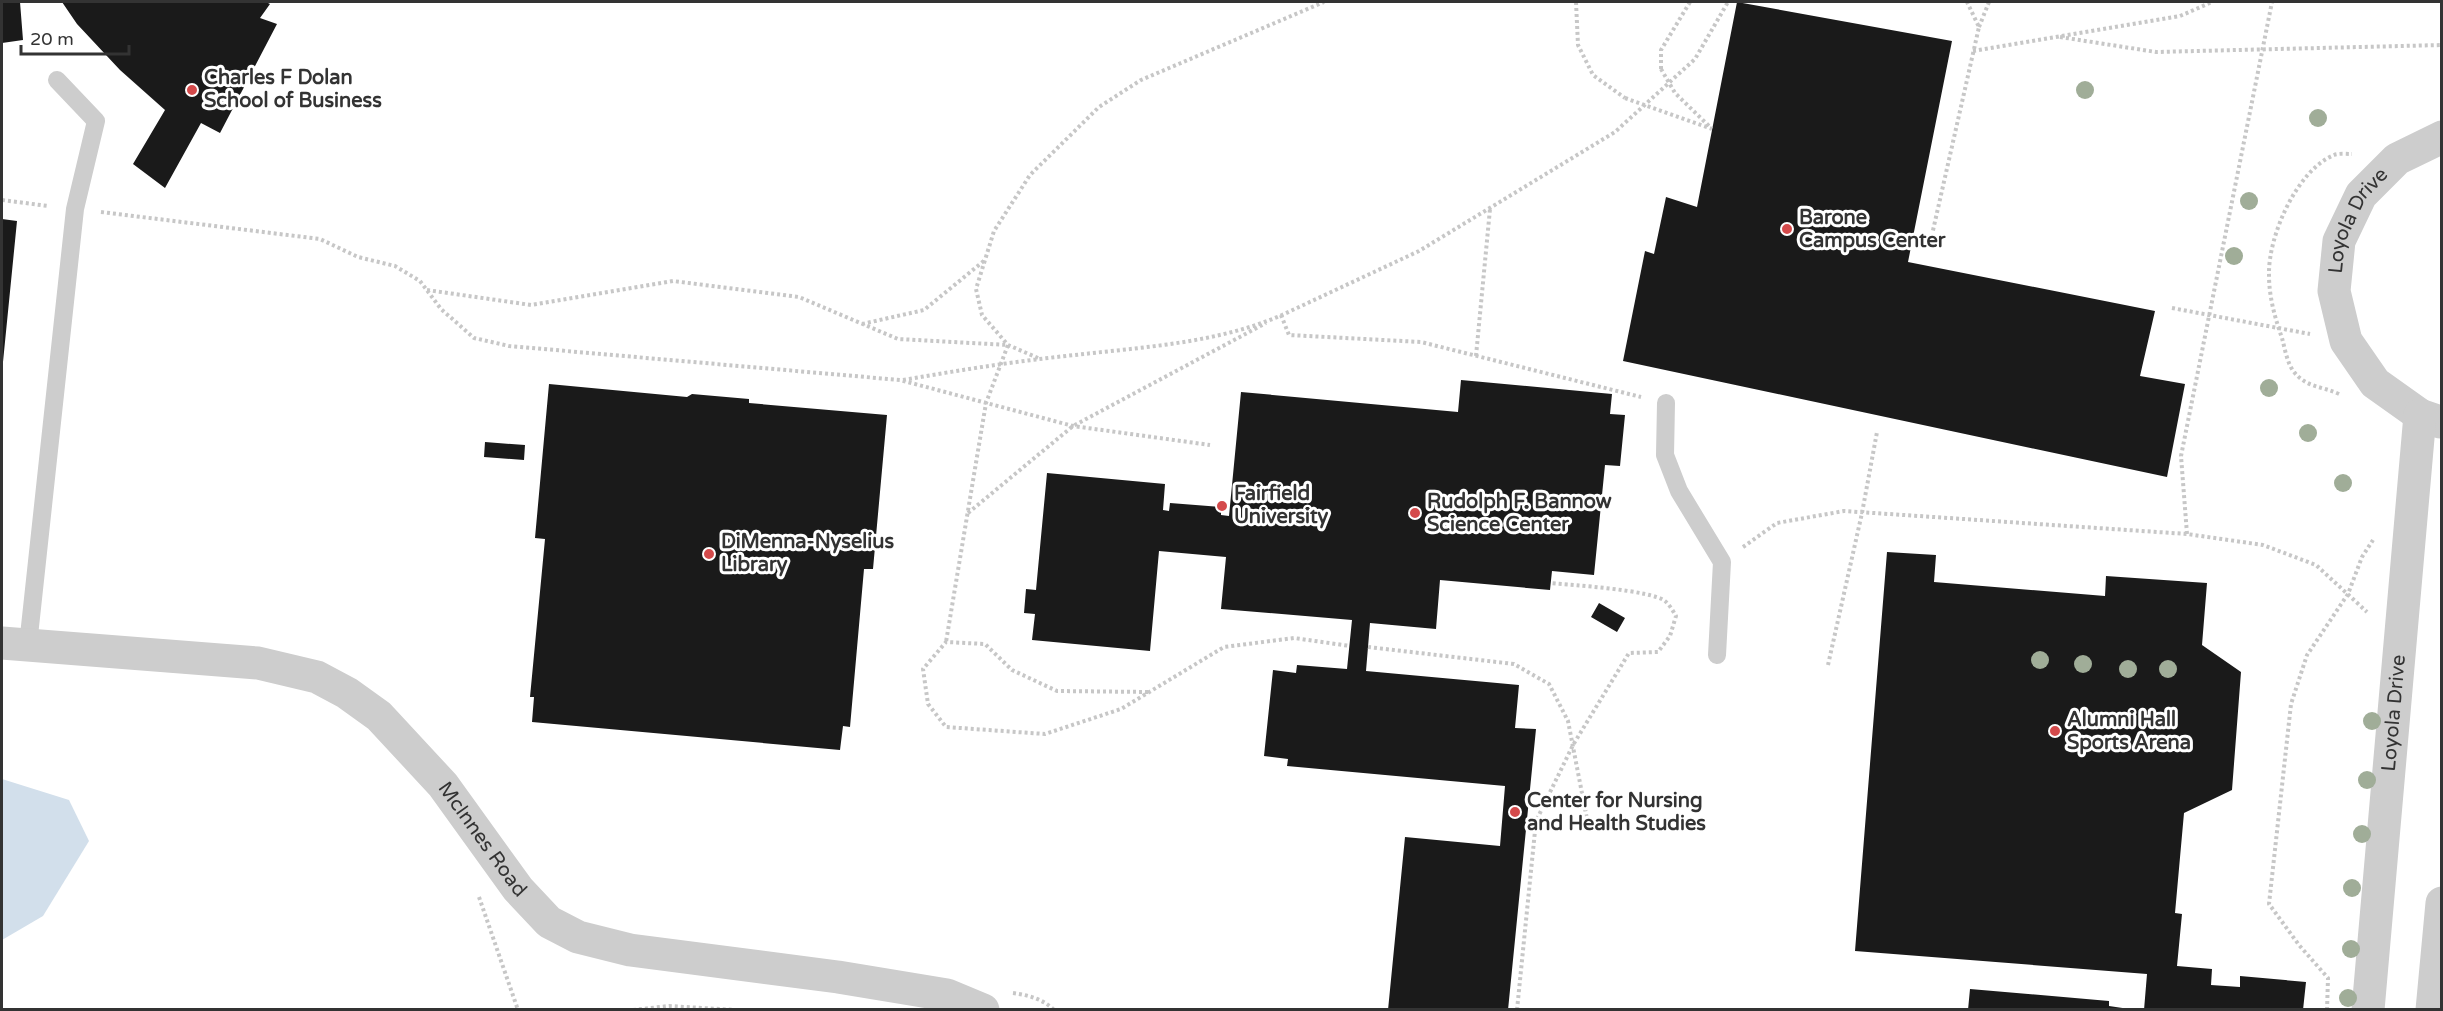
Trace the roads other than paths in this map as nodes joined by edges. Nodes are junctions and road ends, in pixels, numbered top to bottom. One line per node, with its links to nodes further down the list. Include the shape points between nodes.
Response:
1 (57, 81): 5 (lane, via 96,121 75,209)
2 (2442, 137): 4 (street, Loyola Drive, via 2397,159 2361,195 2339,241 2334,291 2346,341 2375,383)
3 (1666, 403): 6 (lane, via 1665,455 1678,491 1722,562)
4 (2431, 419): 9 (street, Loyola Drive)
5 (15, 644): 8 (street, McInnes Road, via 258,663 317,677 379,716 443,784 518,889 549,922 578,937 630,950 947,995)
6 (1717, 655)
7 (2442, 903): 10 (street)
8 (983, 1010)
9 (2368, 1010)
10 (2432, 1010)

